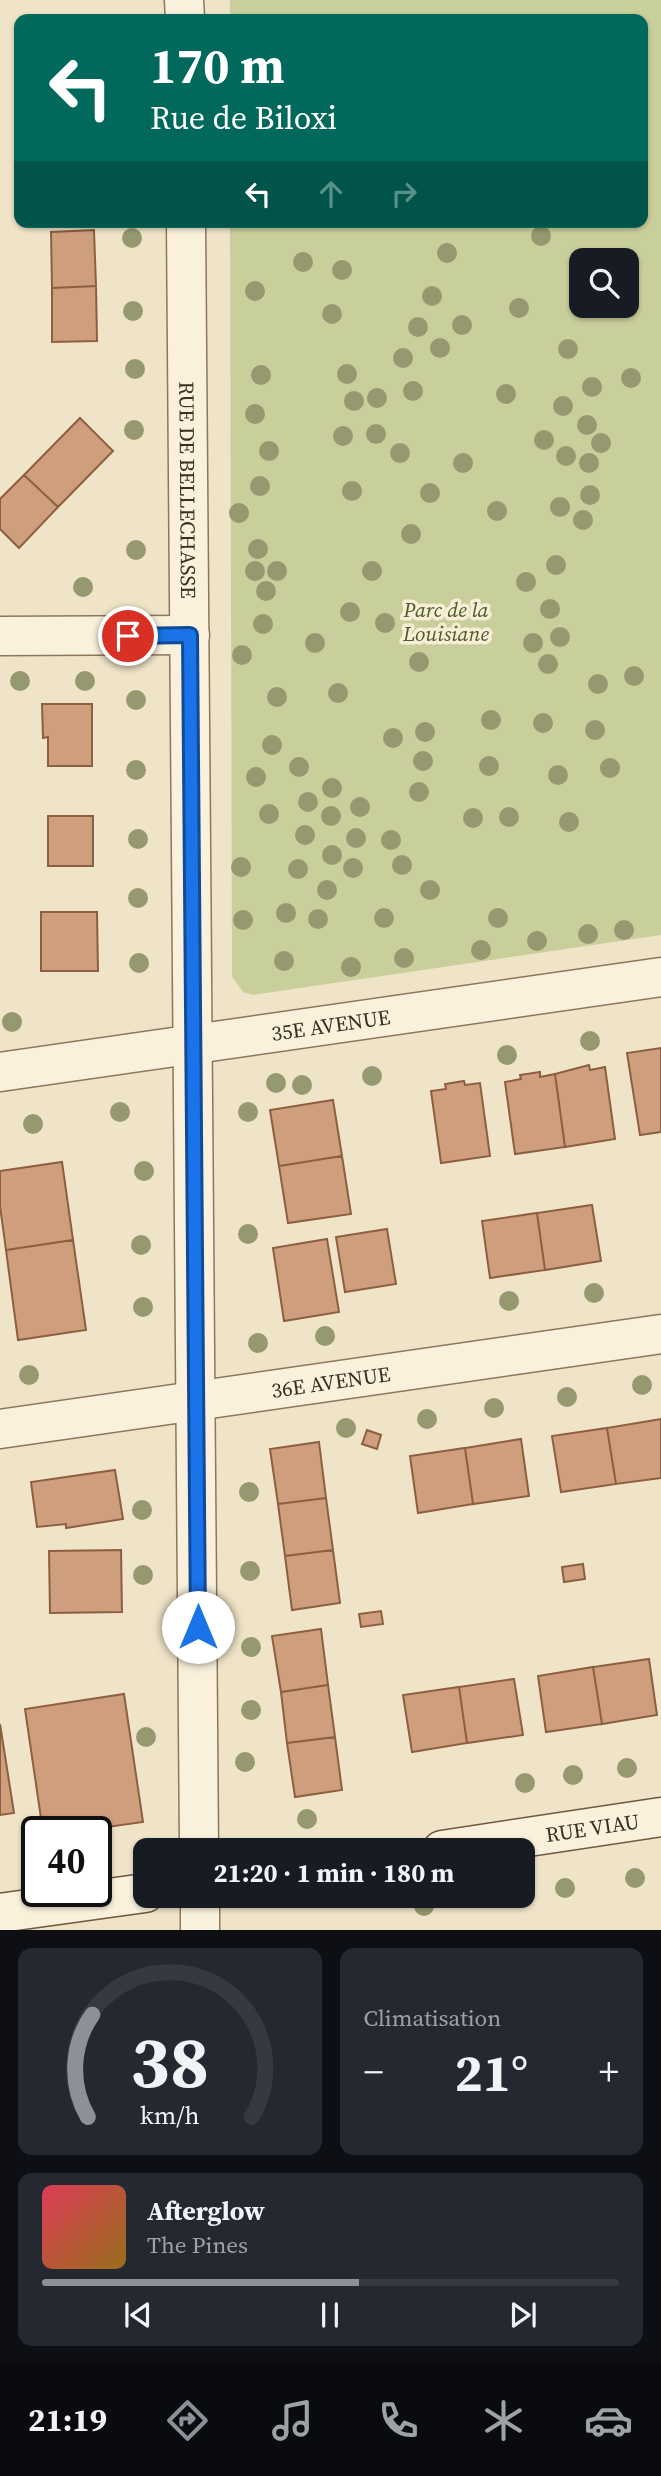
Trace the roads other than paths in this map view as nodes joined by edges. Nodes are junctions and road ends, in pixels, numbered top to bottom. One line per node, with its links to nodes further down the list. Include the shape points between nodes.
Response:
1 (186, 228): 2 (street, RUE DE BELLECHASSE)
2 (190, 635): 3 (street); 5 (street, RUE DE BELLECHASSE)
3 (0, 636)
4 (661, 977): 5 (street, 35E AVENUE)
5 (193, 1044): 6 (street, 35E AVENUE); 8 (street, RUE DE BELLECHASSE)
6 (0, 1072)
7 (661, 1334): 8 (street, 36E AVENUE)
8 (195, 1401): 9 (street, 36E AVENUE); 11 (street, RUE DE BELLECHASSE)
9 (0, 1429)
10 (661, 1817): 12 (street, RUE VIAU)
11 (199, 1838)
12 (522, 1838)
13 (133, 1895): 15 (street)
14 (200, 1908): 16 (street)
15 (0, 1913)
16 (200, 1930)

